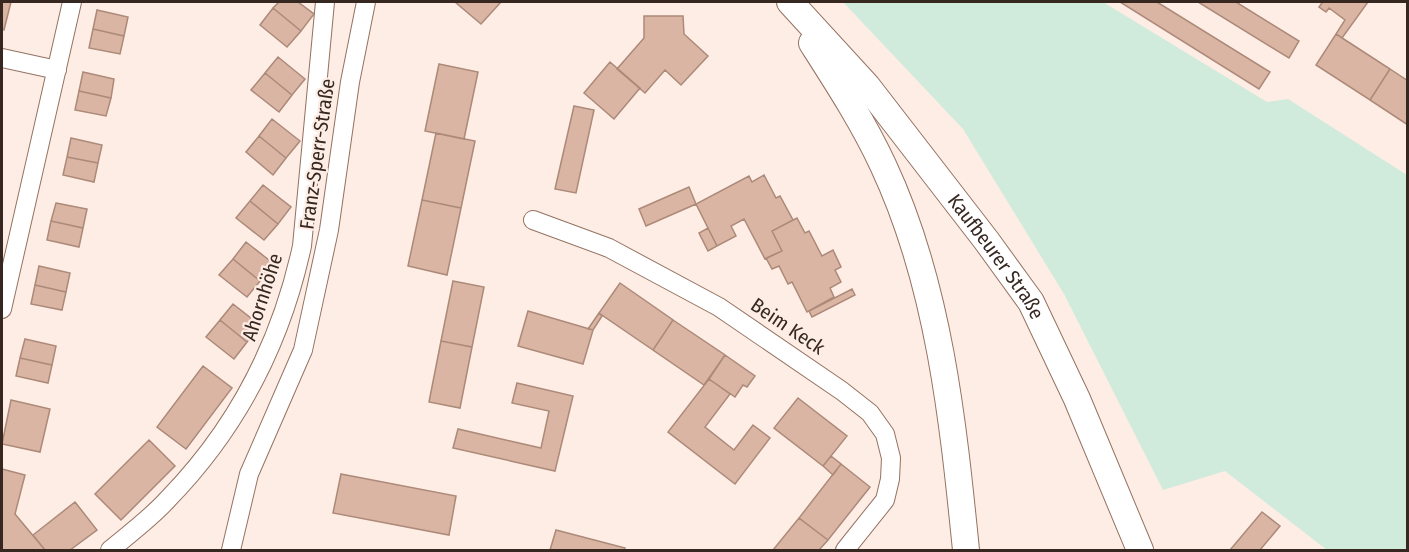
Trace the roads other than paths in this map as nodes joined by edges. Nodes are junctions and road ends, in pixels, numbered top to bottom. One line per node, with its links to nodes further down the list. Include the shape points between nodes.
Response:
1 (72, 2): 6 (street)
2 (325, 2): 10 (street, Ahornhöhe, via 302,246 294,284 258,376 206,458 167,500)
3 (366, 2): 11 (street, Franz-Sperr-Straße, via 350,82 330,230 303,350 249,474)
4 (788, 2): 13 (street, Kaufbeurer Straße, via 883,165 911,237 949,401); 14 (street, Kaufbeurer Straße, via 867,86 1030,302 1077,399)
5 (2, 57): 6 (street)
6 (57, 70): 8 (street)
7 (533, 220): 12 (street, Beim Keck, via 609,248 719,307 870,413 885,434 891,458 890,479 885,500)
8 (4, 284): 9 (street)
9 (2, 309)
10 (110, 550)
11 (231, 550)
12 (845, 550)
13 (966, 550)
14 (1140, 550)

